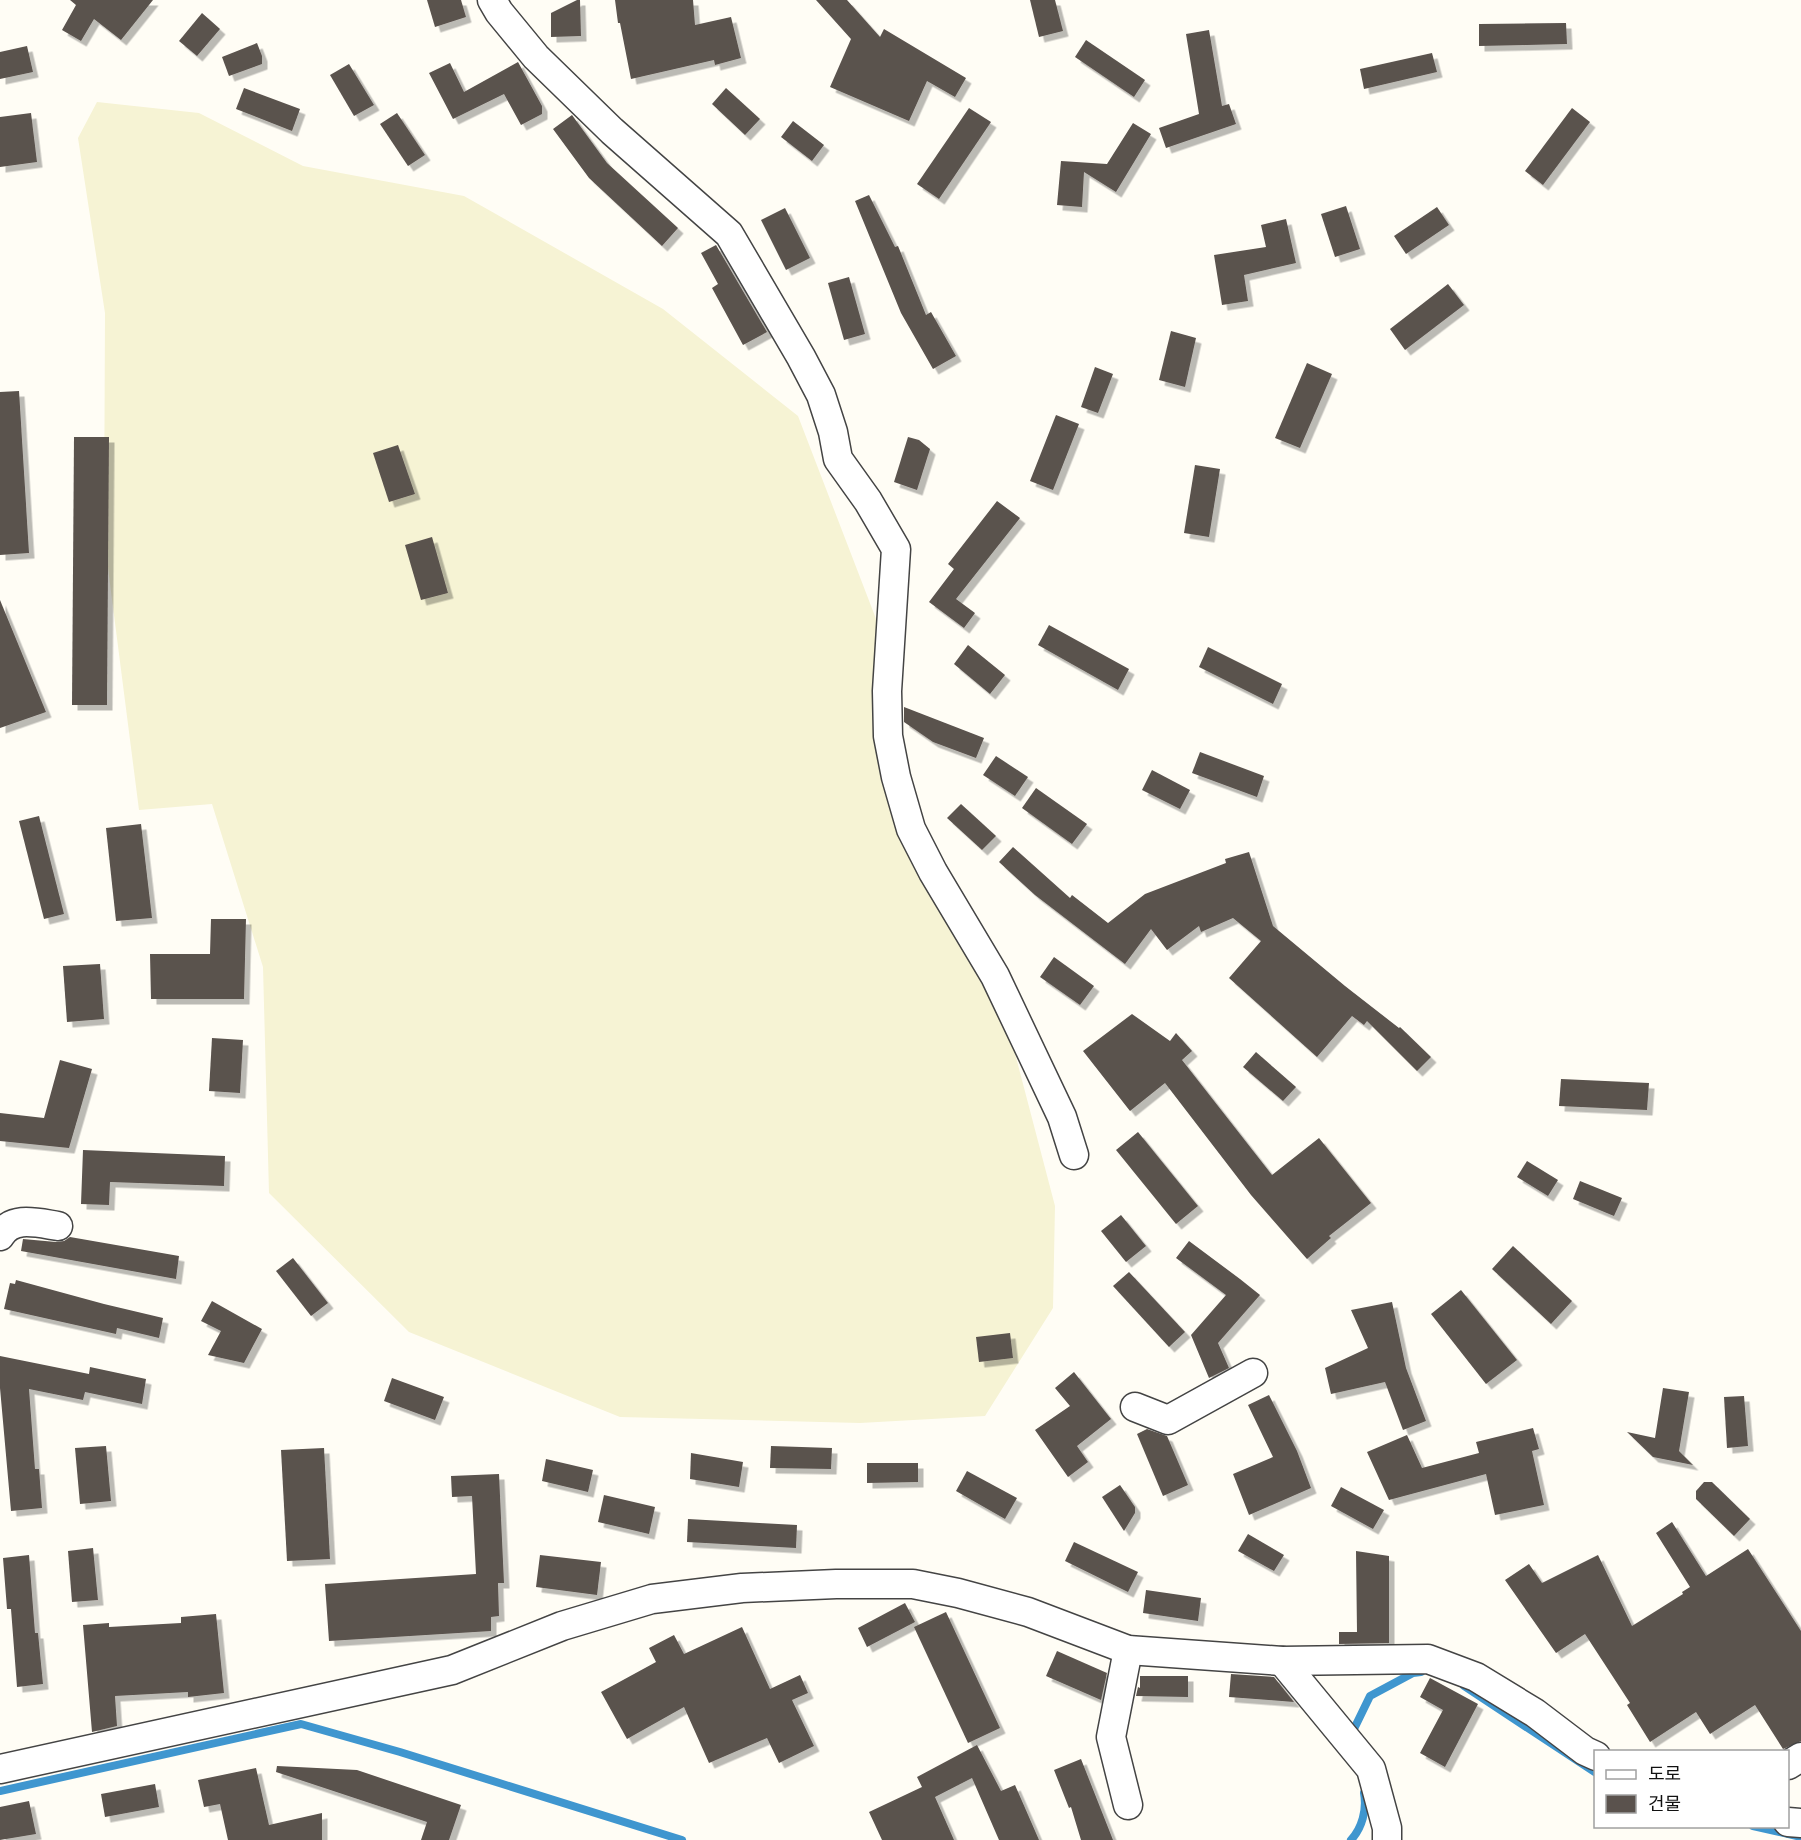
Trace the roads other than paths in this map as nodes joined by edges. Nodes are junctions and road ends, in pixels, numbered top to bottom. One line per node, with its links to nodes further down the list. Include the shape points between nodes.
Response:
1 (492, 0): 2 (street, via 536,57 612,131 729,234 821,395 838,459 896,549 888,736 911,829 995,976 1062,1117)
2 (1074, 1155)
3 (58, 1226): 4 (street, via 22,1221 4,1228)
4 (0, 1236)
5 (1253, 1373): 6 (street, via 1168,1419)
6 (1135, 1407)
7 (1128, 1650): 8 (street); 10 (street, via 1028,1612 913,1584 742,1588 652,1599 562,1626 452,1670); 11 (street, via 1111,1737)
8 (1282, 1661): 9 (street, via 1428,1659 1476,1677); 12 (street, via 1371,1769)
9 (1594, 1755)
10 (0, 1769)
11 (1128, 1805)
12 (1387, 1840)

